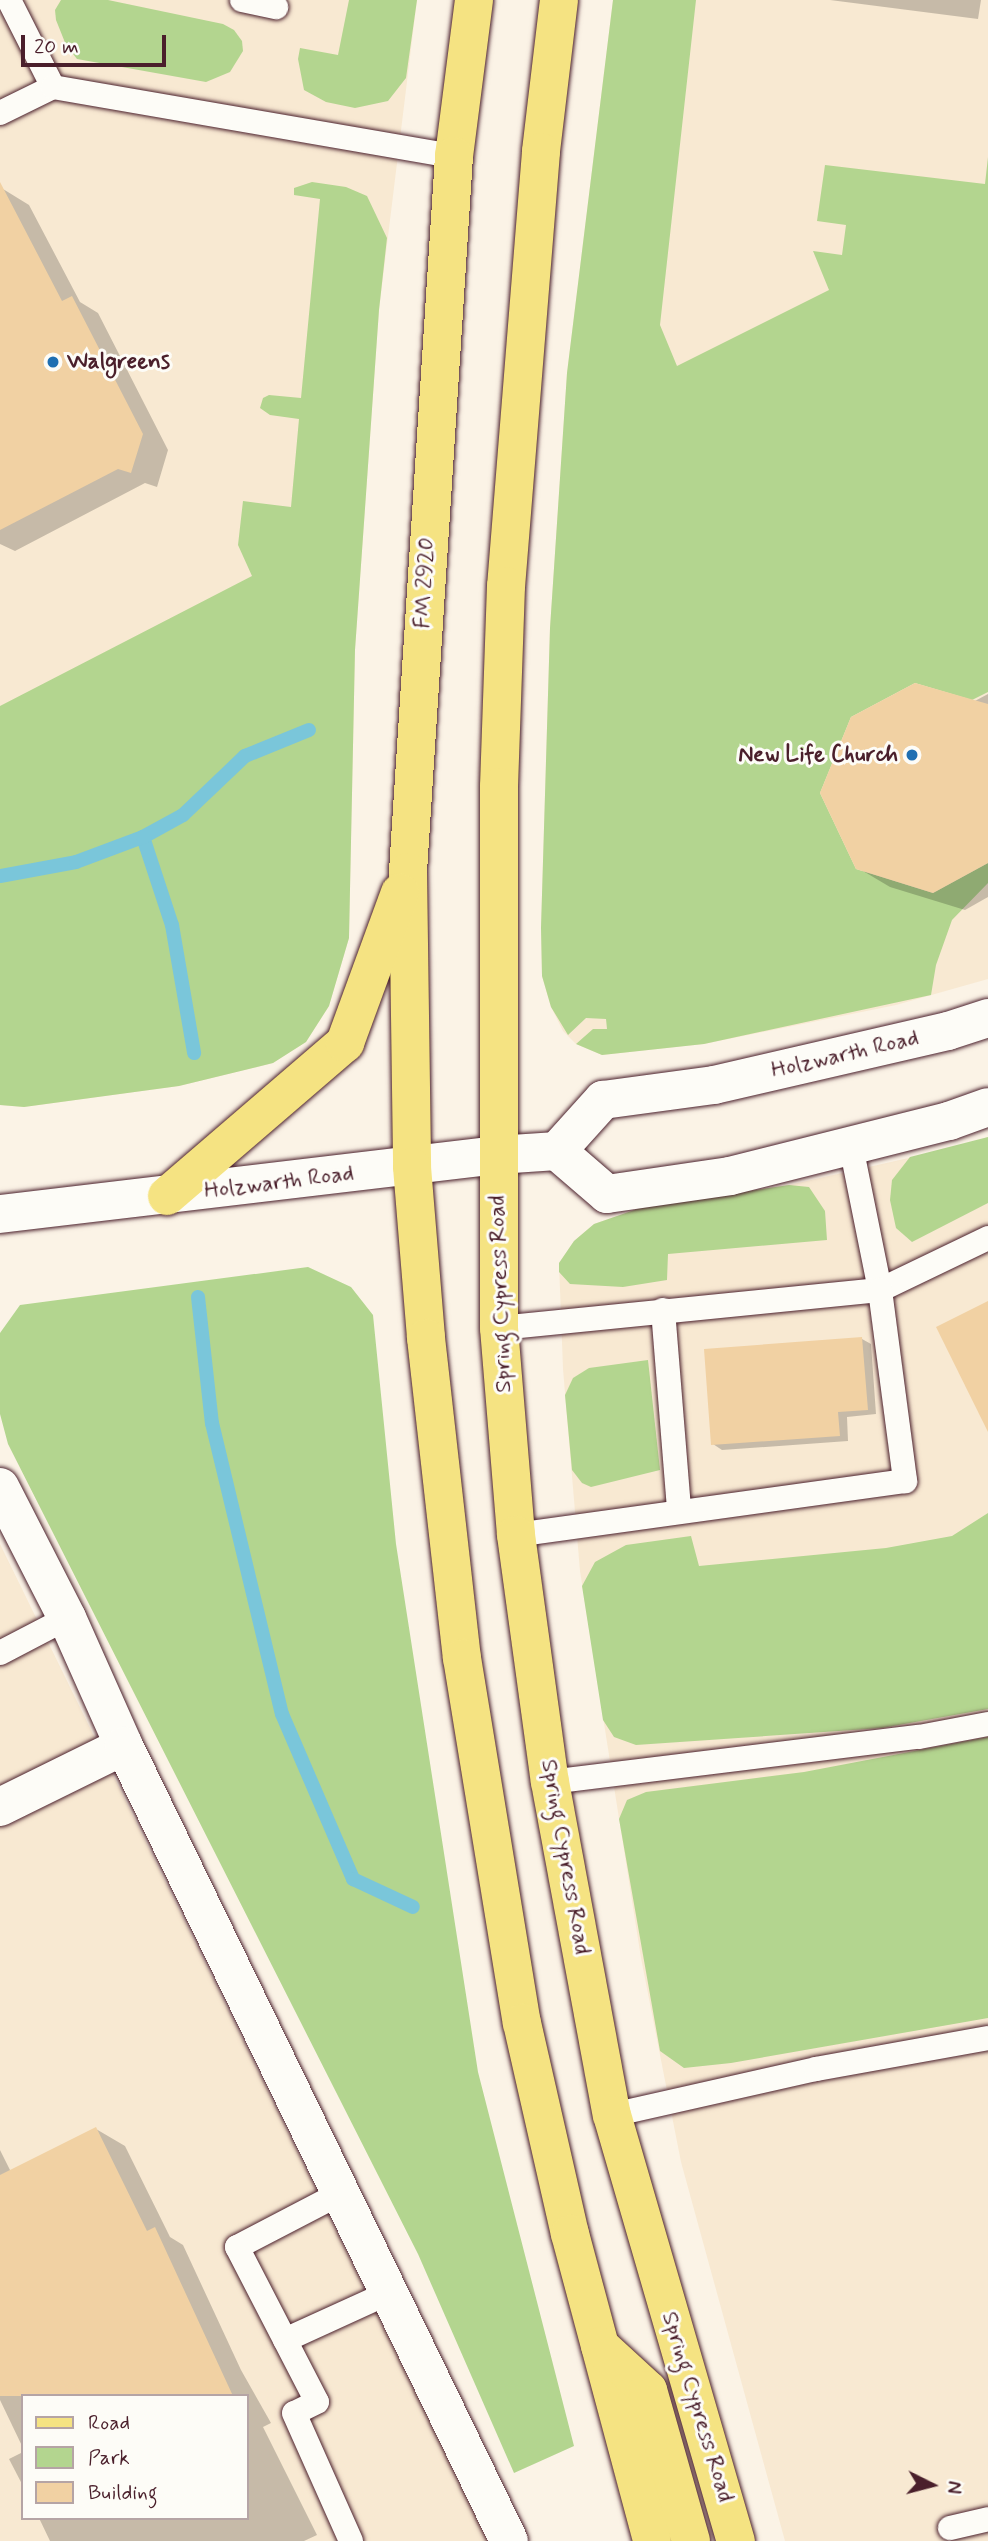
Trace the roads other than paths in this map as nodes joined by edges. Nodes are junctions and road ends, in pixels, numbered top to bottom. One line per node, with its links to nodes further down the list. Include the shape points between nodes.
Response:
1 (9, 0): 6 (lane)
2 (242, 0): 5 (lane)
3 (474, 0): 8 (main road, FM 2920 / FM 2920)
4 (559, 0): 14 (main road, via 541,152 506,586 499,787)
5 (276, 7)
6 (53, 87): 7 (lane); 8 (lane)
7 (0, 113)
8 (454, 156): 9 (main road, FM 2920 / FM 2920)
9 (408, 872): 15 (main road, FM 2920 / FM 2920); 16 (main road, via 345,1043)
10 (988, 1018): 13 (main road, Holzwarth Road, via 714,1085 603,1100)
11 (988, 1107): 12 (main road)
12 (851, 1146): 13 (main road, via 730,1176 607,1194); 19 (lane)
13 (557, 1151): 14 (main road, Holzwarth Road)
14 (497, 1155): 15 (main road, Holzwarth Road); 21 (main road, Spring Cypress Road)
15 (412, 1167): 16 (main road, Holzwarth Road); 36 (main road, FM 2920, via 464,1672 522,2023)
16 (167, 1196): 17 (main road, Holzwarth Road)
17 (0, 1214)
18 (988, 1238): 19 (lane)
19 (880, 1290): 20 (lane); 23 (lane, via 905,1481)
20 (663, 1310): 21 (lane); 23 (lane)
21 (499, 1328): 24 (main road, Spring Cypress Road)
22 (0, 1487): 25 (main road)
23 (679, 1511): 24 (lane)
24 (516, 1535): 29 (main road, Spring Cypress Road)
25 (66, 1618): 26 (lane); 28 (main road)
26 (0, 1653)
27 (988, 1724): 29 (lane, via 919,1737)
28 (124, 1746): 30 (main road); 33 (main road)
29 (550, 1782): 32 (main road, Spring Cypress Road)
30 (0, 1807)
31 (988, 2038): 32 (lane, via 816,2069)
32 (612, 2115): 43 (main road, Spring Cypress Road)
33 (339, 2194): 34 (main road); 35 (lane, via 237,2247)
34 (388, 2293): 35 (lane); 39 (main road)
35 (285, 2340): 40 (lane, via 317,2402 294,2413)
36 (600, 2346): 41 (main road, FM 2920); 42 (main road, via 648,2390)
37 (988, 2519): 38 (lane)
38 (950, 2528)
39 (506, 2540)
40 (351, 2541)
41 (652, 2541)
42 (691, 2541)
43 (736, 2541)

